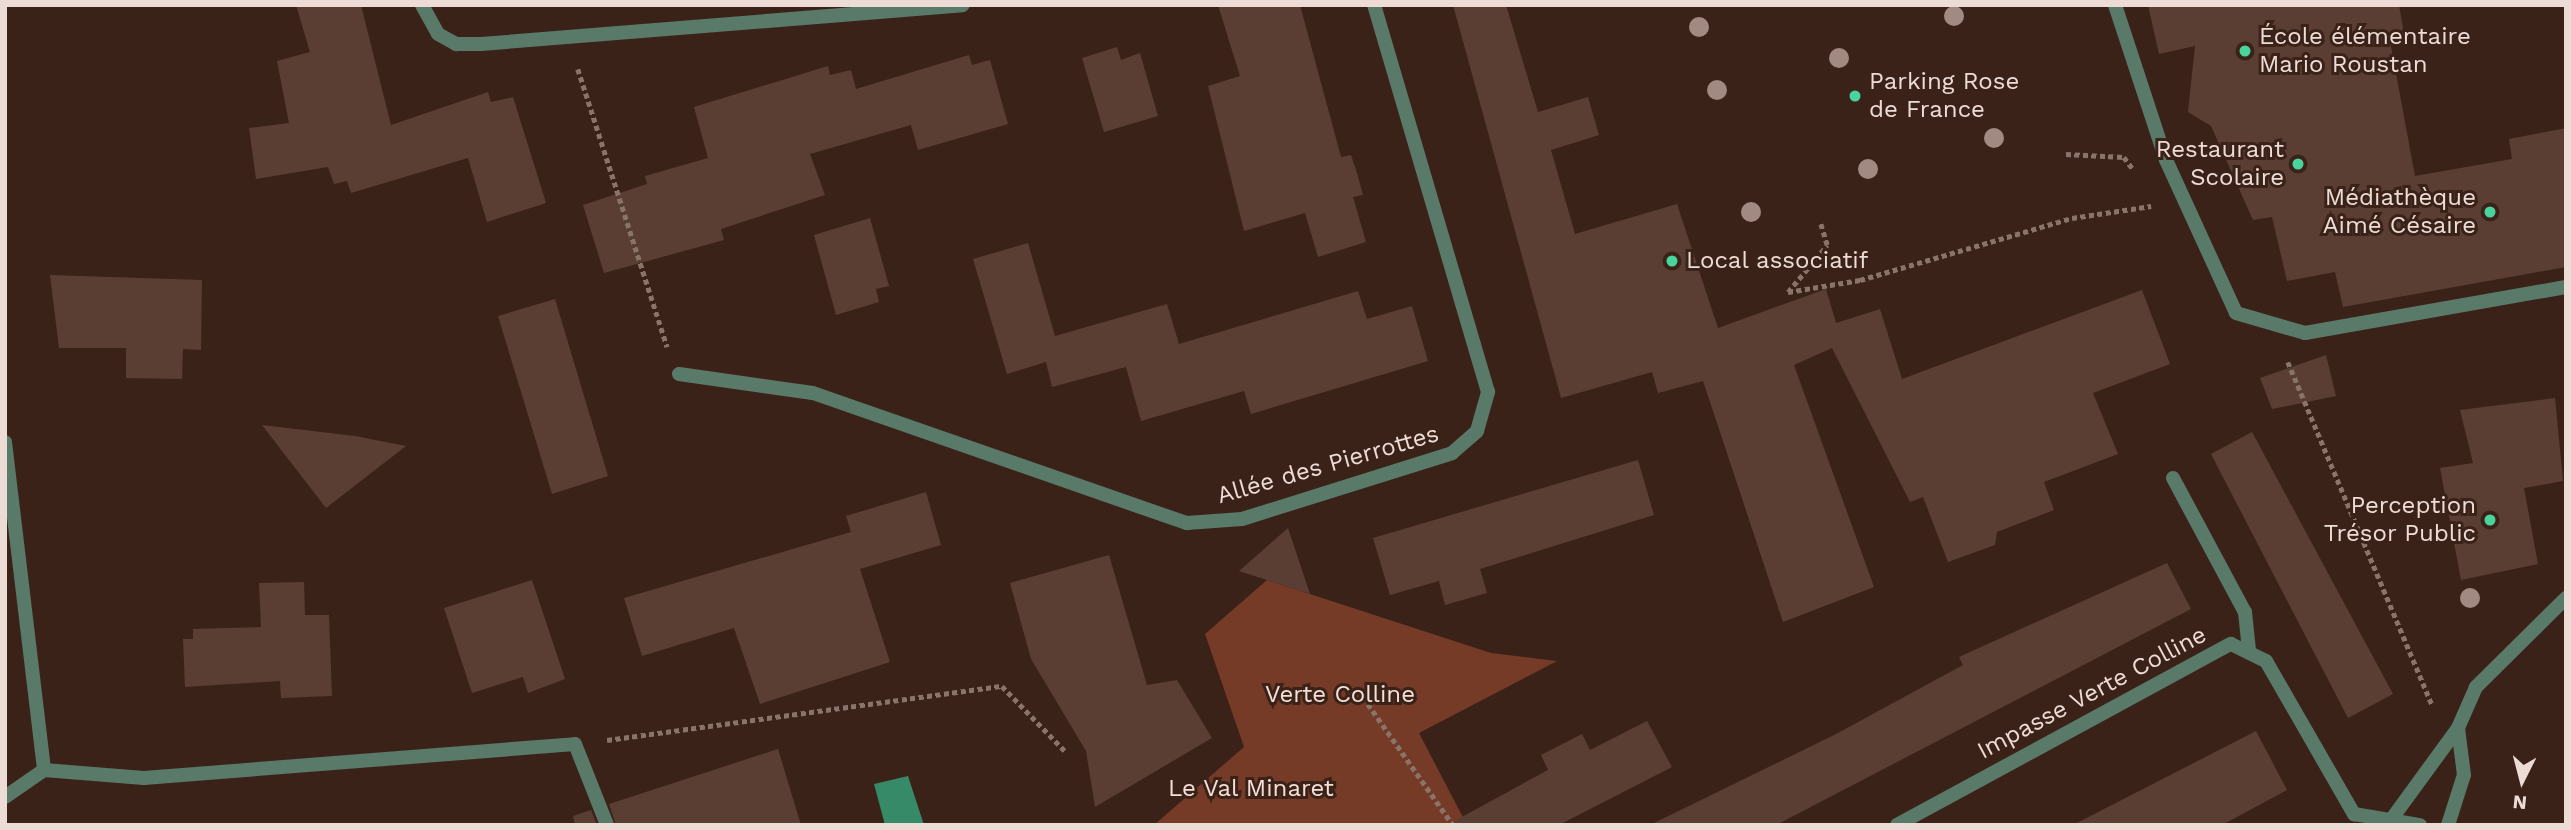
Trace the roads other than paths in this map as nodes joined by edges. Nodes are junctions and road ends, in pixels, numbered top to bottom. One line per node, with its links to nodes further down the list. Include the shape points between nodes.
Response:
1 (422, 5): 2 (street, via 438,34 456,44)
2 (962, 5)
3 (1374, 5): 6 (street, Allée des Pierrottes, via 1488,392 1477,431 1452,453 1242,519 1187,523 813,393)
4 (2115, 5): 5 (street, via 2166,160 2236,313 2305,333)
5 (2566, 287)
6 (679, 374)
7 (5, 442): 12 (street)
8 (2173, 478): 10 (street, via 2245,612)
9 (2566, 598): 11 (street, via 2491,668)
10 (2249, 649): 14 (street, via 2266,661 2354,814); 16 (street, Impasse Verte Colline, via 2231,644)
11 (2460, 723): 14 (street); 18 (street, via 2464,775)
12 (44, 770): 13 (street); 15 (street, via 144,778 575,744)
13 (5, 797)
14 (2390, 821): 17 (street)
15 (607, 825)
16 (1897, 825)
17 (2420, 825)
18 (2448, 825)

